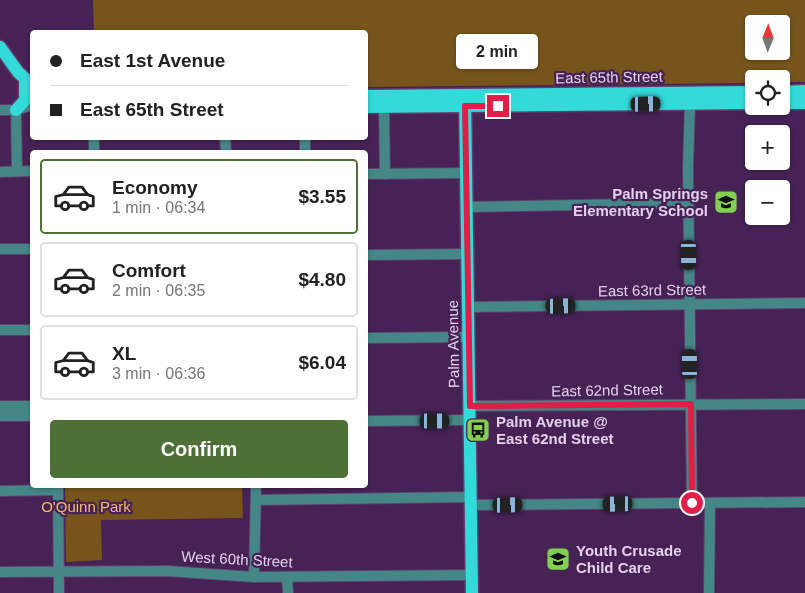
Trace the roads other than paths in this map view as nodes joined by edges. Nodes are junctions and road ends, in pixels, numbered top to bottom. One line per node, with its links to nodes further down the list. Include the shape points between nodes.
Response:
1 (0, 47): 2 (main road, via 10,63)
2 (29, 82): 16 (main road, via 26,100)
3 (805, 91): 4 (main road)
4 (790, 92)
5 (745, 93): 8 (main road, East 65th Street)
6 (368, 96): 7 (main road)
7 (465, 100): 8 (main road, East 65th Street); 14 (main road); 20 (main road, Palm Avenue)
8 (687, 100): 9 (main road, East 65th Street); 23 (street)
9 (745, 103)
10 (790, 103): 11 (main road)
11 (805, 103)
12 (30, 106): 16 (street)
13 (368, 107): 14 (main road)
14 (384, 107): 22 (street)
15 (0, 110): 16 (street)
16 (16, 110): 17 (street)
17 (17, 171): 18 (street); 19 (street)
18 (30, 171)
19 (0, 172)
20 (466, 173): 22 (street); 24 (main road, Palm Avenue)
21 (368, 174): 22 (street)
22 (385, 174)
23 (688, 203): 24 (street); 30 (street)
24 (467, 207): 27 (main road, Palm Avenue)
25 (0, 249): 26 (street)
26 (30, 249)
27 (468, 254): 28 (street); 31 (main road, Palm Avenue)
28 (368, 255)
29 (805, 303): 30 (street, East 63rd Street)
30 (690, 305): 31 (street, East 63rd Street); 36 (street)
31 (468, 307): 34 (main road, Palm Avenue)
32 (0, 330): 33 (street)
33 (30, 330)
34 (469, 337): 35 (street); 40 (main road, Palm Avenue)
35 (368, 338)
36 (691, 404): 37 (street, East 62nd Street); 40 (street, East 62nd Street); 51 (street)
37 (805, 404)
38 (0, 406): 39 (street)
39 (30, 406)
40 (470, 406): 43 (main road, Palm Avenue)
41 (0, 416): 42 (street)
42 (30, 416)
43 (470, 420): 44 (street); 49 (main road, Palm Avenue)
44 (368, 421)
45 (58, 488): 47 (street); 53 (street)
46 (256, 488): 48 (street)
47 (0, 491)
48 (256, 500): 49 (street); 56 (street)
49 (471, 501): 51 (street); 55 (main road, Palm Avenue)
50 (805, 502): 52 (street)
51 (692, 503): 52 (street)
52 (710, 503): 61 (street)
53 (58, 571): 54 (street, West 60th Street); 56 (street, West 60th Street, via 167,571); 58 (street)
54 (0, 572)
55 (472, 575): 57 (street, West 60th Street); 60 (main road, Palm Avenue)
56 (254, 577): 57 (street, West 60th Street)
57 (287, 577): 59 (street)
58 (59, 593)
59 (288, 593)
60 (472, 593)
61 (709, 593)

